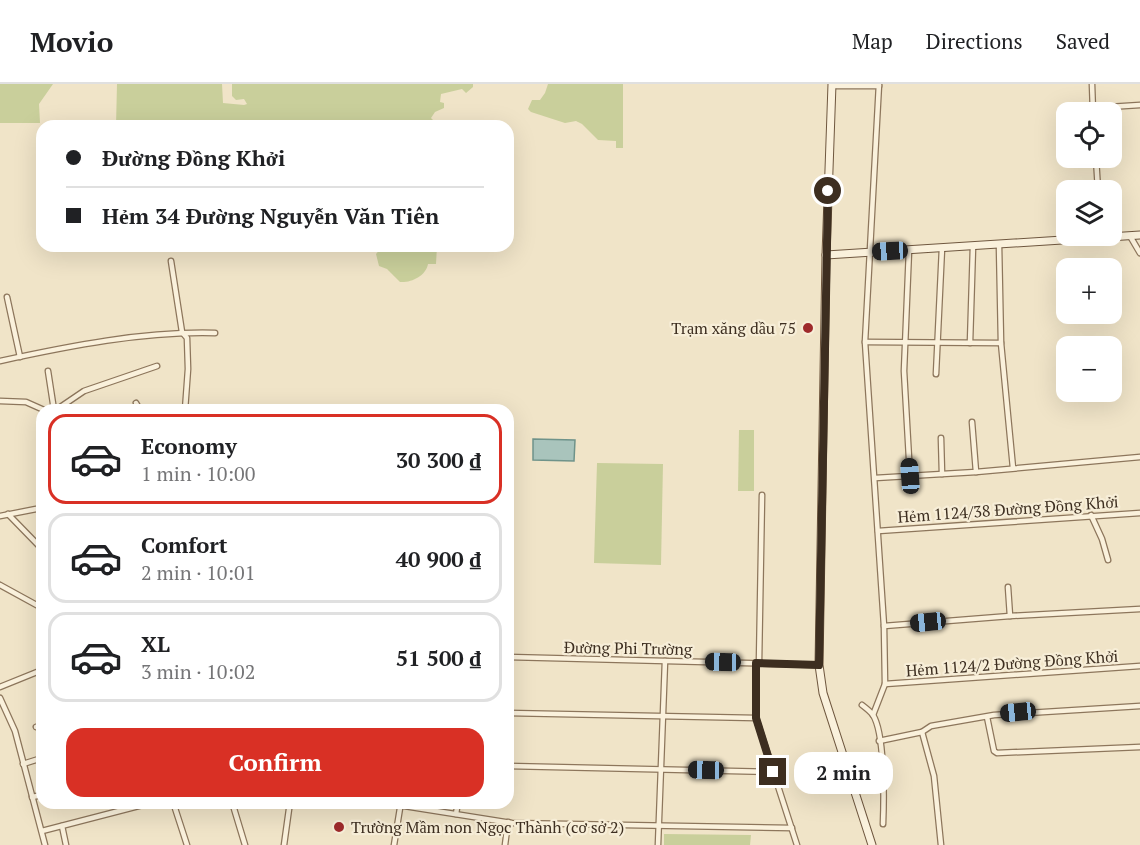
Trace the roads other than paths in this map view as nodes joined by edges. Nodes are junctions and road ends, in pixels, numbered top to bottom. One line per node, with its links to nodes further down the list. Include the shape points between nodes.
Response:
1 (1092, 84): 4 (street)
2 (832, 85): 3 (street); 17 (main road)
3 (879, 85): 15 (street)
4 (1093, 102)
5 (1140, 105): 6 (street)
6 (1122, 107)
7 (1140, 235): 9 (main road)
8 (1122, 236): 9 (main road)
9 (1130, 236): 16 (street)
10 (1056, 240): 11 (main road)
11 (999, 245): 12 (main road); 25 (street)
12 (973, 246): 13 (main road); 24 (street)
13 (942, 248): 14 (main road); 26 (street)
14 (909, 250): 15 (main road); 23 (street)
15 (871, 252): 17 (main road); 22 (street)
16 (1140, 253)
17 (826, 255): 63 (main road)
18 (171, 261): 20 (street)
19 (8, 297): 27 (street)
20 (182, 332): 21 (street); 27 (street); 35 (street, via 188,348)
21 (215, 333)
22 (866, 342): 23 (street); 44 (street)
23 (904, 343): 26 (street); 43 (street)
24 (969, 343): 25 (street); 26 (street)
25 (1001, 343): 40 (street)
26 (936, 344): 31 (street)
27 (20, 357): 28 (street)
28 (0, 361)
29 (157, 366): 34 (street, via 84,391)
30 (48, 371): 33 (street)
31 (936, 374)
32 (0, 401): 36 (street)
33 (54, 404)
34 (64, 404)
35 (185, 404)
36 (36, 406)
37 (972, 422): 41 (street)
38 (941, 438): 42 (street)
39 (1140, 457): 40 (street)
40 (1013, 468): 41 (street)
41 (976, 472): 42 (street)
42 (942, 474): 43 (street)
43 (910, 476): 44 (street)
44 (875, 478): 51 (street)
45 (762, 495): 62 (street)
46 (36, 509): 48 (street)
47 (1140, 513): 49 (street, Hẻm 1124/38 Đường Đồng Khởi)
48 (8, 514): 50 (street); 52 (street)
49 (1091, 515): 51 (street, Hẻm 1124/38 Đường Đồng Khởi); 53 (street)
50 (0, 516)
51 (878, 531): 59 (street)
52 (36, 543)
53 (1108, 560)
54 (0, 585): 56 (street)
55 (1008, 587): 58 (street)
56 (36, 605)
57 (1140, 609): 58 (street)
58 (1010, 615): 59 (street)
59 (884, 626): 66 (street)
60 (514, 657): 61 (street, Đường Phi Trường)
61 (665, 661): 62 (street, Đường Phi Trường); 73 (street)
62 (757, 663): 63 (street, Đường Phi Trường); 75 (street)
63 (819, 665): 110 (main road, via 823,693)
64 (1140, 666): 66 (street, Hẻm 1124/2 Đường Đồng Khởi)
65 (36, 672): 67 (street)
66 (885, 684): 72 (street)
67 (0, 687)
68 (0, 698): 80 (street)
69 (862, 705): 72 (street)
70 (1140, 706): 74 (street)
71 (514, 713): 73 (street)
72 (873, 715): 77 (street)
73 (663, 716): 75 (street); 82 (street)
74 (987, 717): 76 (street, via 931,726); 78 (street, via 995,753)
75 (756, 718): 83 (street)
76 (922, 732): 77 (street); 111 (street, via 934,776)
77 (879, 741): 95 (street)
78 (1140, 747)
79 (36, 760): 80 (street)
80 (24, 764): 85 (street)
81 (514, 766): 82 (street)
82 (661, 769): 83 (street); 97 (street)
83 (773, 772): 98 (street)
84 (36, 796): 85 (street)
85 (32, 797): 99 (street)
86 (127, 809): 96 (street)
87 (175, 809): 103 (street)
88 (234, 809): 104 (street)
89 (289, 809): 105 (street)
90 (399, 809): 106 (street)
91 (428, 809): 93 (street)
92 (457, 809): 93 (street)
93 (456, 814): 94 (street)
94 (508, 822): 97 (street); 107 (street)
95 (883, 824)
96 (62, 826): 99 (street); 102 (street)
97 (659, 826): 98 (street); 108 (street)
98 (792, 828): 109 (street)
99 (42, 831): 100 (street)
100 (45, 844): 101 (street)
101 (38, 845)
102 (66, 845)
103 (186, 845)
104 (245, 845)
105 (284, 845)
106 (394, 845)
107 (505, 845)
108 (658, 845)
109 (797, 845)
110 (872, 845)
111 (941, 845)

